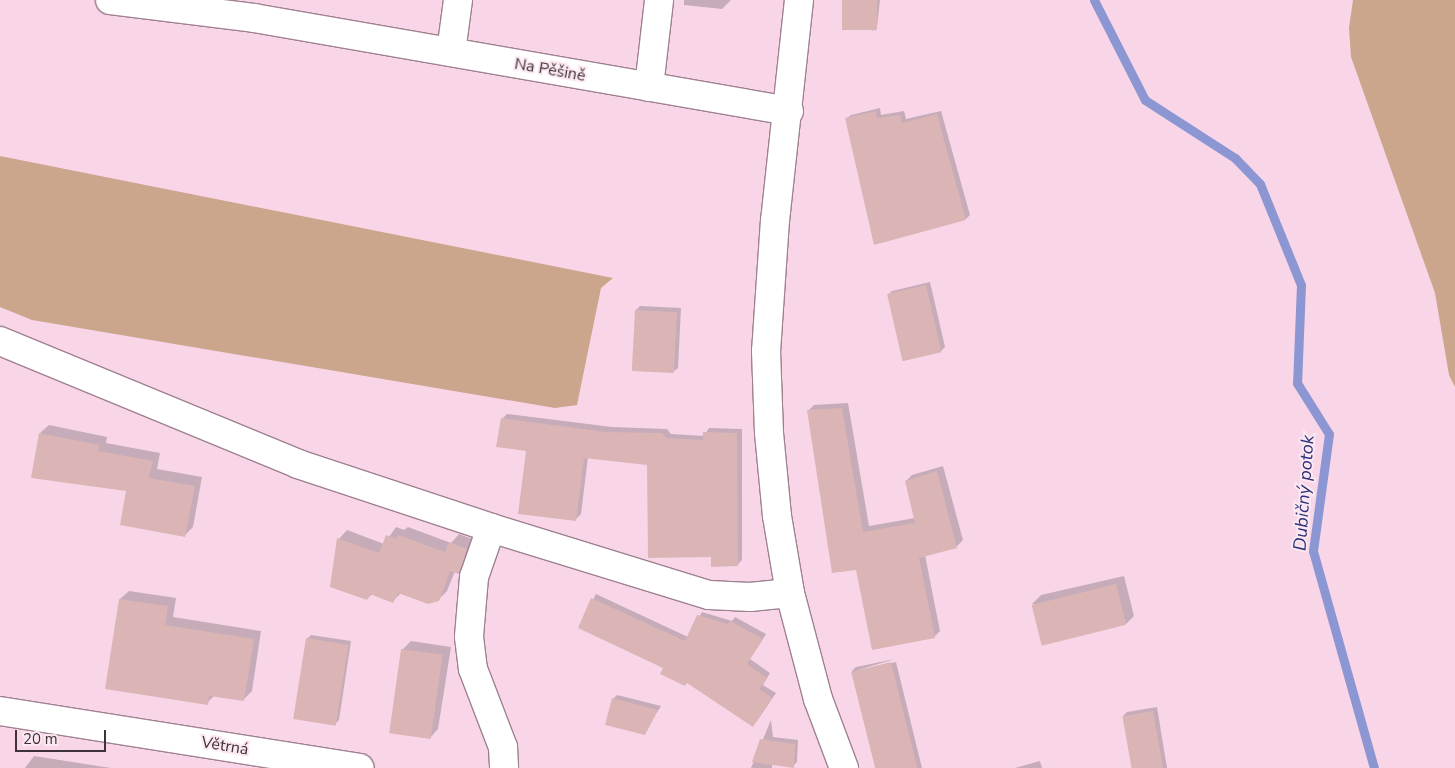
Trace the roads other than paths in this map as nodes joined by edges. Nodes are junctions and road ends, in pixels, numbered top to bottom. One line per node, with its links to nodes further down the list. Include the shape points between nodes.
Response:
1 (110, 0): 5 (street, Na Pěšině)
2 (458, 0): 6 (street)
3 (659, 0): 7 (street)
4 (799, 0): 8 (street)
5 (255, 9): 6 (street, Na Pěšině)
6 (451, 52): 7 (street, Na Pěšině)
7 (649, 87): 8 (street, Na Pěšině)
8 (789, 111): 11 (street, via 775,220 766,351 777,516)
9 (0, 342): 10 (street, via 298,464)
10 (491, 528): 11 (street, via 709,594 750,597); 14 (street, via 474,577 469,637 473,669 503,747)
11 (790, 593): 15 (street, via 818,699)
12 (0, 711): 13 (street, Větrná)
13 (360, 768)
14 (504, 768)
15 (844, 768)

